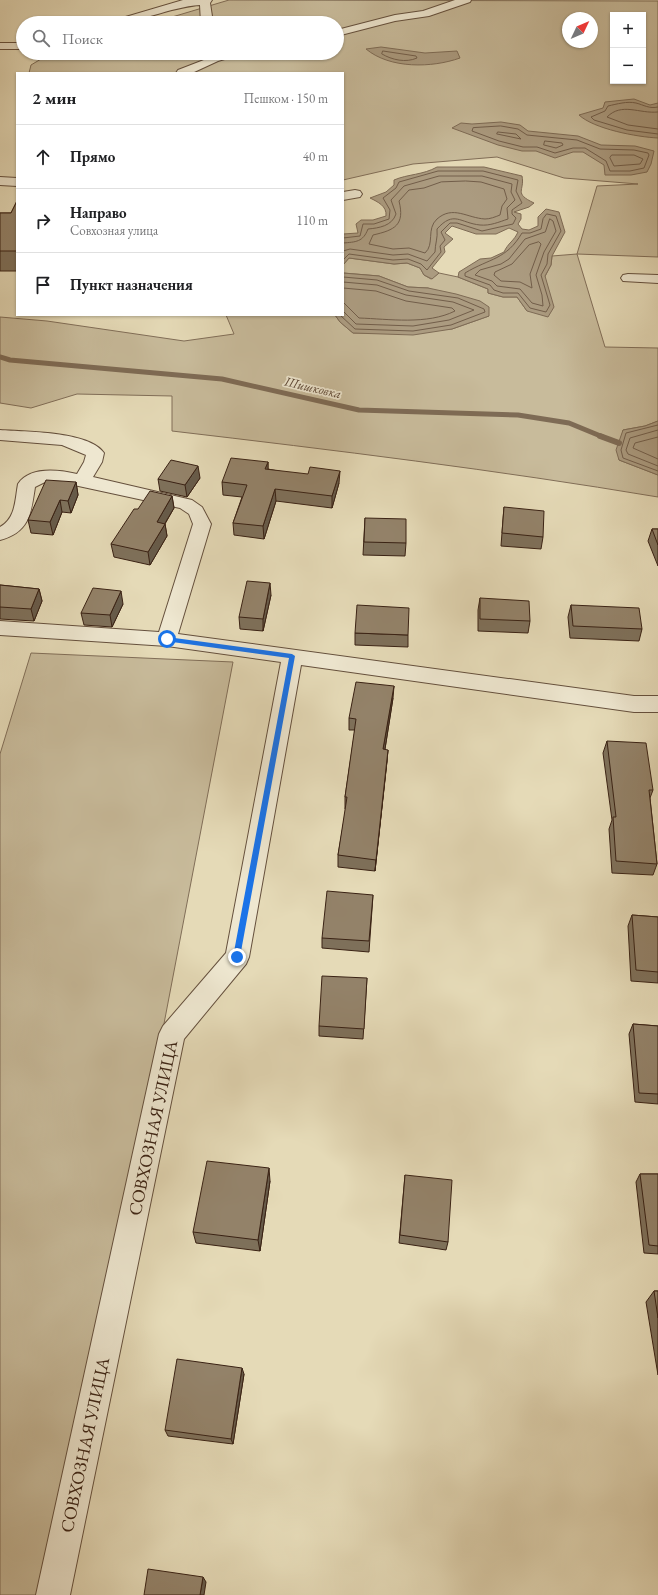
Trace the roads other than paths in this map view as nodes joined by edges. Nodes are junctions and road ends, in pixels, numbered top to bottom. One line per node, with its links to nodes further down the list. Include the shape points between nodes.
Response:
1 (466, 0): 5 (street, via 425,14 396,18)
2 (205, 1): 3 (street, via 184,3); 4 (street)
3 (140, 16)
4 (207, 16)
5 (344, 31)
6 (0, 46): 7 (street)
7 (16, 46)
8 (206, 60): 10 (street)
9 (214, 60): 11 (street)
10 (184, 72)
11 (216, 72)
12 (0, 181): 13 (street)
13 (16, 182)
14 (628, 278): 15 (street)
15 (658, 280)
16 (0, 435): 17 (street, via 75,442 87,447 95,453)
17 (82, 480): 18 (street, via 51,474 27,484 21,517 16,525); 20 (street, via 165,498 186,504 196,511 202,524)
18 (0, 534)
19 (0, 628): 20 (street)
20 (167, 639): 21 (street)
21 (292, 656): 22 (street, via 634,704); 23 (street, СОВХОЗНАЯ УЛИЦА, via 237,957 172,1034)
22 (658, 704)
23 (53, 1595)

